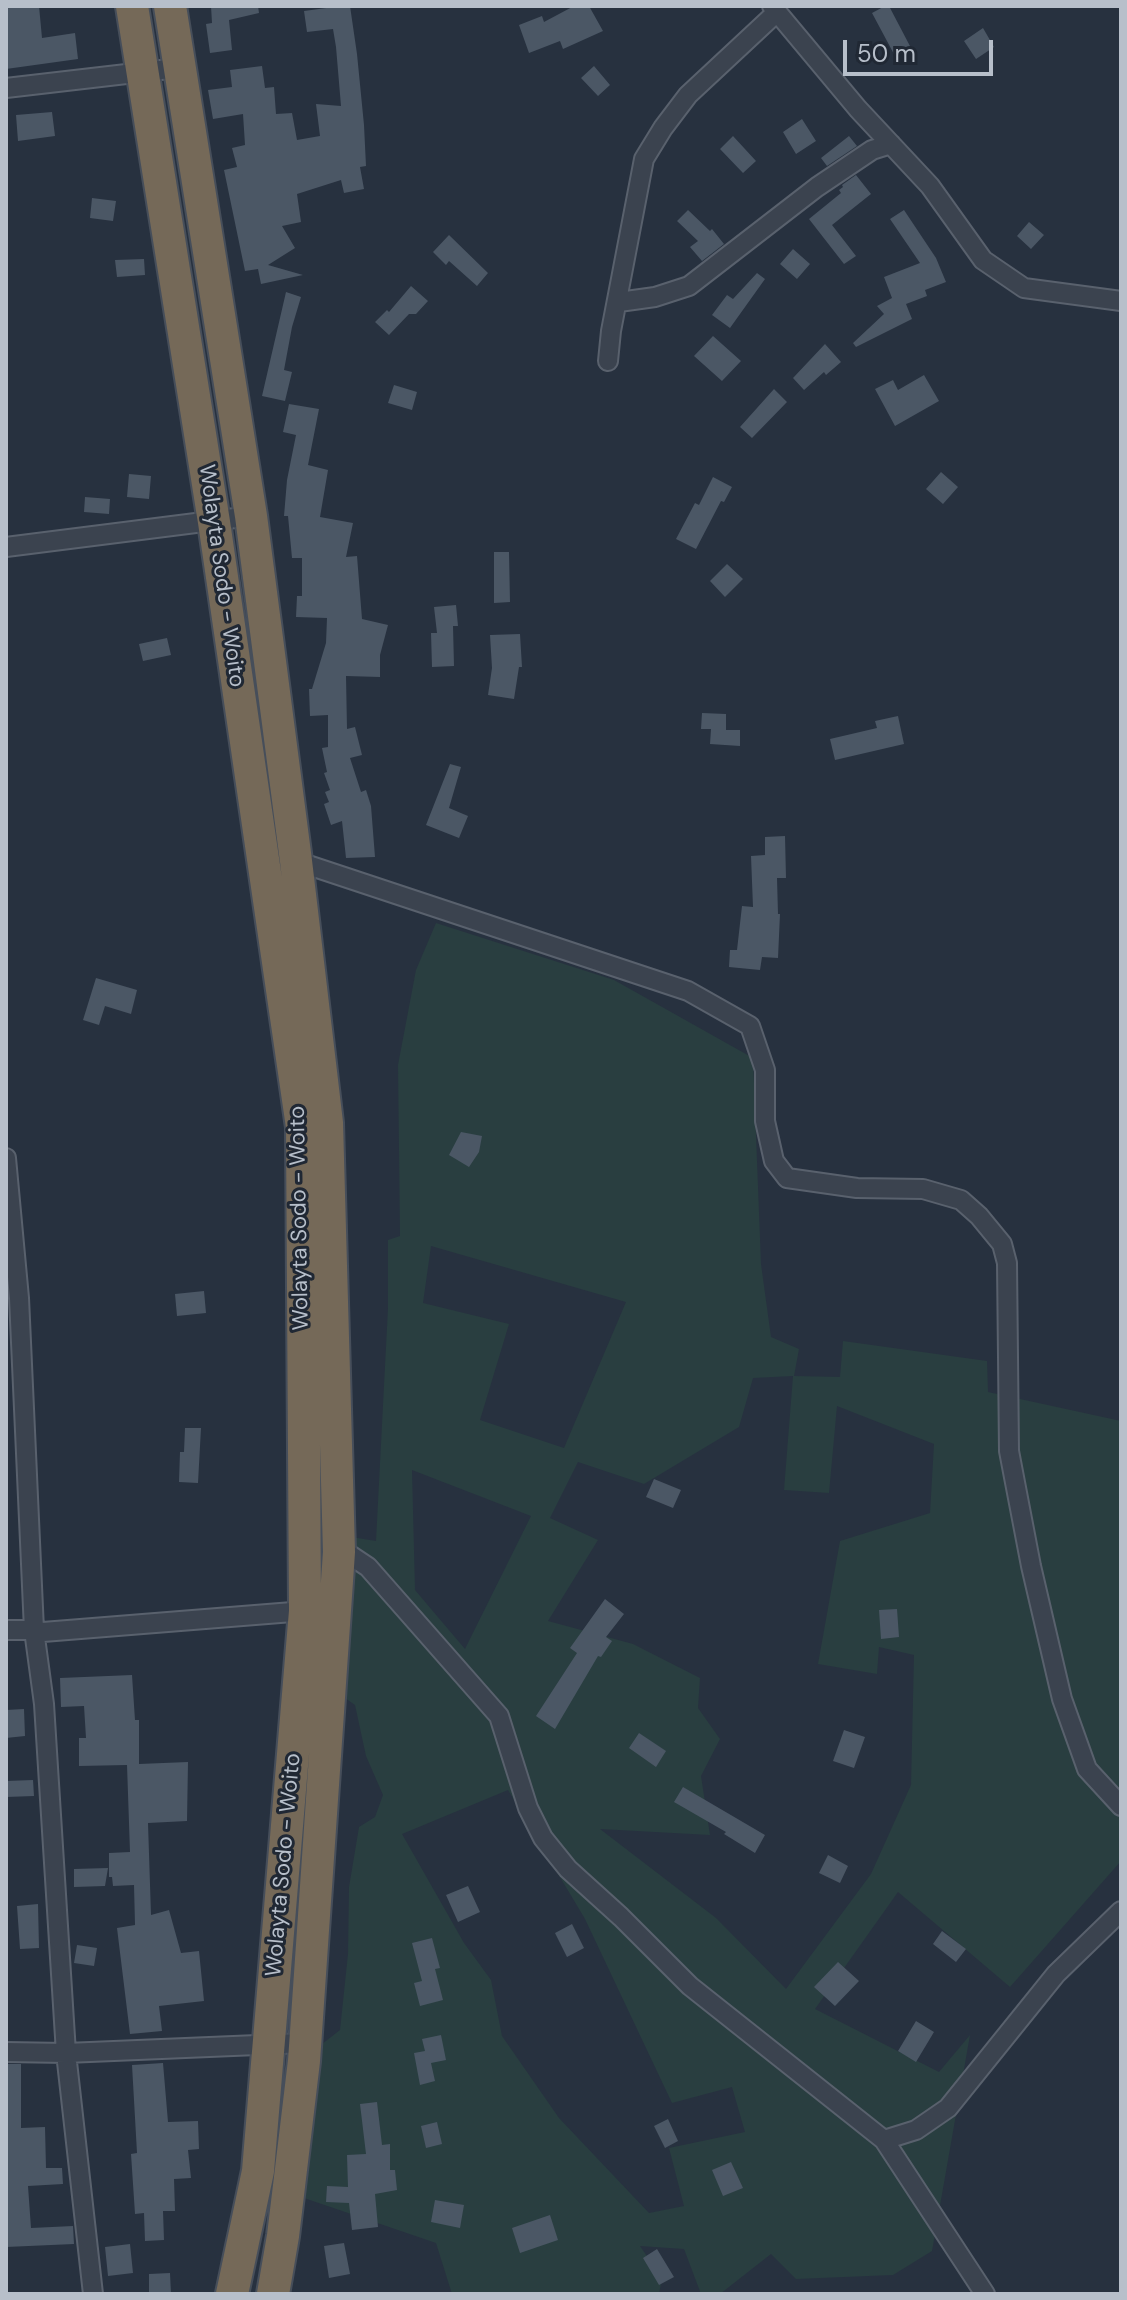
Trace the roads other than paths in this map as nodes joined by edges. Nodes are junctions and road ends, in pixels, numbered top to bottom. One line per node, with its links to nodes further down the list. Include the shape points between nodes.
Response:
1 (132, 6): 5 (highway, Wolayta Sodo - Woito)
2 (170, 6): 4 (highway, Wolayta Sodo - Woito)
3 (774, 9): 7 (street); 9 (street, via 688,95 644,159)
4 (178, 68): 5 (street); 11 (highway, Wolayta Sodo - Woito)
5 (143, 74): 6 (street); 12 (highway, Wolayta Sodo - Woito)
6 (6, 88)
7 (891, 144): 8 (street, via 930,186 983,260 1024,288); 9 (street, via 872,150 817,187 689,286)
8 (1121, 301)
9 (619, 302): 10 (street)
10 (608, 361)
11 (251, 516): 12 (street); 14 (highway, Wolayta Sodo - Woito)
12 (214, 522): 13 (street); 18 (highway, Wolayta Sodo - Woito, via 302,1127)
13 (6, 547)
14 (296, 861): 17 (highway, Wolayta Sodo - Woito, via 327,1123); 21 (street, via 688,991 750,1026 765,1070 765,1121 774,1161 787,1178 857,1188 923,1189 961,1200 979,1216 1002,1244 1007,1263 1009,1451 1062,1699 1087,1769)
15 (6, 1158): 16 (street)
16 (13, 1298): 20 (street)
17 (339, 1552): 23 (highway, Wolayta Sodo - Woito); 27 (street, via 368,1567 499,1716 528,1808 568,1869 690,1986)
18 (305, 1611): 20 (street); 24 (highway, Wolayta Sodo - Woito)
19 (6, 1630): 20 (street)
20 (34, 1630): 26 (street, via 44,1704)
21 (1121, 1806)
22 (1121, 1911): 27 (street, via 1056,1974 948,2108 916,2130)
23 (305, 2043): 24 (street); 30 (highway, Wolayta Sodo - Woito)
24 (269, 2045): 26 (street); 29 (highway, Wolayta Sodo - Woito, via 258,2171)
25 (6, 2052): 26 (street)
26 (66, 2053): 28 (street)
27 (884, 2140): 31 (street)
28 (93, 2294)
29 (232, 2294)
30 (273, 2294)
31 (985, 2294)

